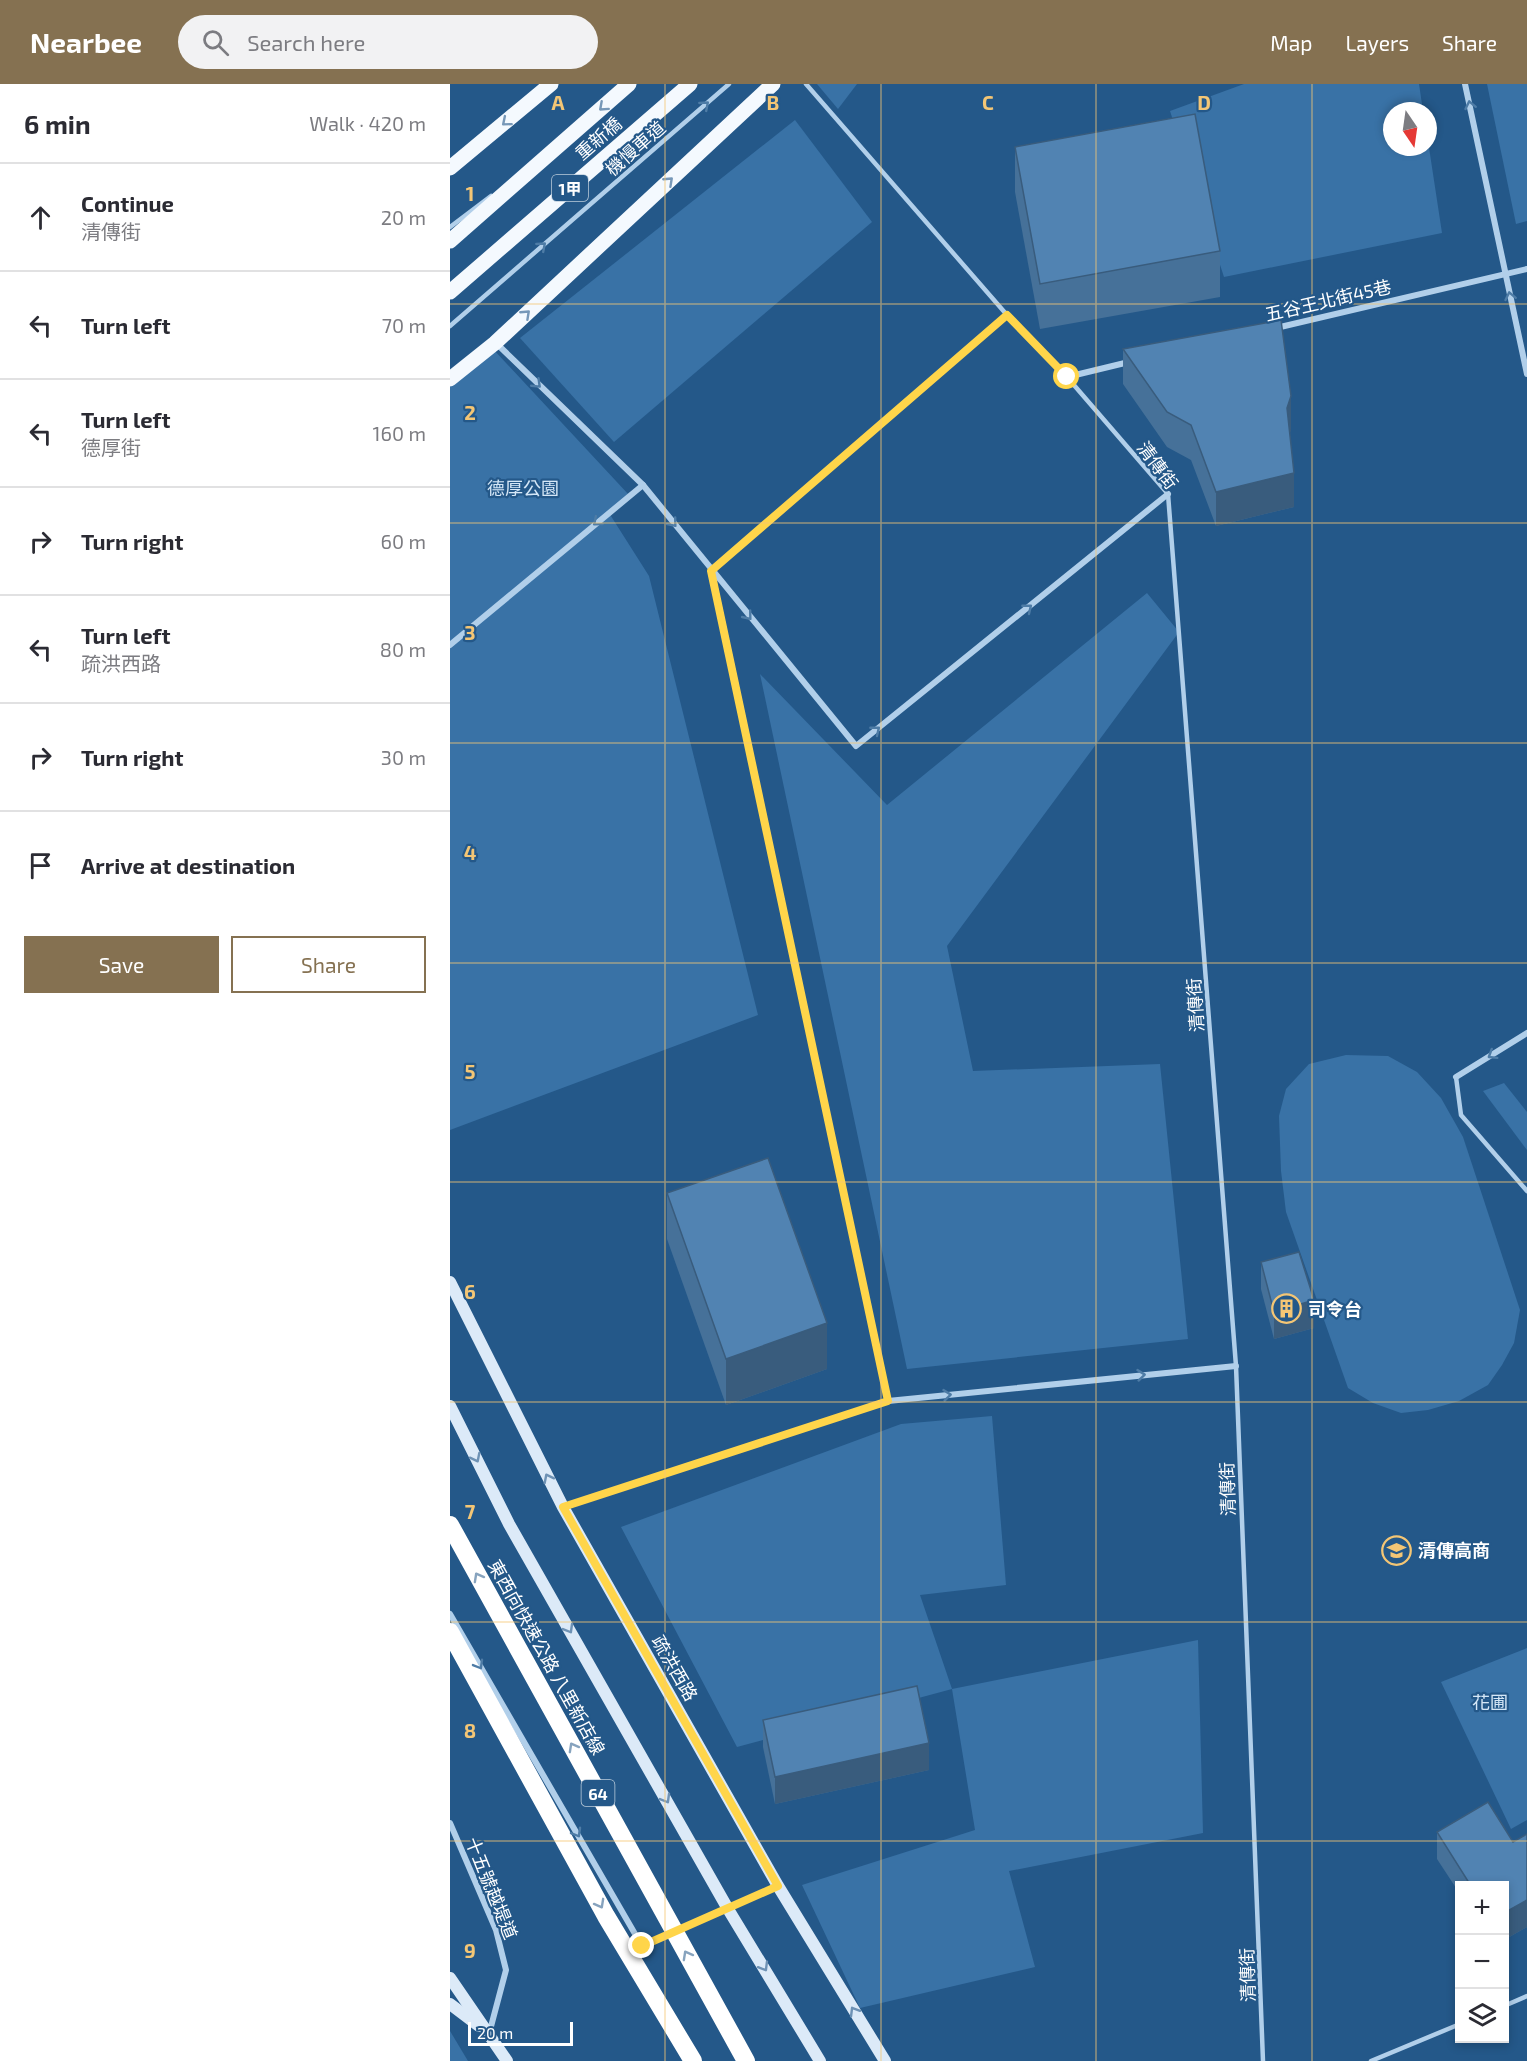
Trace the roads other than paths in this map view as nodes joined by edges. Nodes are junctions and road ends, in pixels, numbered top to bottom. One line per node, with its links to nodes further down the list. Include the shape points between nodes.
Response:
1 (551, 84): 9 (main road, one-way to 9)
2 (629, 84): 8 (main road, 重新橋 / 1甲, one-way to 8)
3 (690, 84): 14 (main road, 重新橋 / 1甲)
4 (729, 84): 16 (lane, 機慢車道, one-way to 4)
5 (773, 84): 18 (main road, one-way to 5)
6 (806, 84): 15 (lane, 清傳街)
7 (1465, 84): 13 (street, one-way to 7)
8 (577, 131): 10 (lane); 11 (main road, 重新橋 / 1甲)
9 (450, 168)
10 (450, 227)
11 (450, 241)
12 (1527, 269): 13 (street, 五谷王北街45巷)
13 (1506, 274): 17 (street, 五谷王北街45巷); 20 (street, one-way to 13)
14 (450, 292)
15 (1007, 315): 21 (lane, 清傳街); 25 (street)
16 (450, 326)
17 (1263, 331)
18 (495, 343): 22 (main road); 23 (street, one-way to 23)
19 (1136, 361): 21 (street)
20 (1527, 374)
21 (1067, 377): 24 (lane, 清傳街)
22 (450, 379)
23 (643, 485): 25 (street, one-way to 25); 26 (street, one-way to 26)
24 (1168, 494): 25 (street, one-way to 24, via 856,746); 31 (lane, 清傳街)
25 (711, 571): 32 (street)
26 (450, 645)
27 (1527, 1033): 28 (street, one-way to 28)
28 (1456, 1077): 29 (lane, via 1461,1115)
29 (1527, 1191)
30 (450, 1282): 34 (street, 疏洪西路, one-way to 30)
31 (1236, 1366): 32 (street, one-way to 31); 52 (lane, 清傳街)
32 (888, 1401): 34 (street)
33 (450, 1406): 40 (street, one-way to 40, via 509,1524)
34 (563, 1507): 39 (street, 疏洪西路)
35 (450, 1526): 49 (highway, 東西向快速公路 八里新店線 / 64, one-way to 35)
36 (450, 1614): 40 (street, one-way to 40, via 642,1946)
37 (450, 1632): 48 (highway, one-way to 48, via 606,1916)
38 (450, 1823): 46 (street, 十五號越堤道, via 496,1930 506,1970)
39 (778, 1886): 40 (street); 51 (street, 疏洪西路, one-way to 39)
40 (728, 1908): 50 (street, one-way to 50)
41 (450, 1978): 46 (street)
42 (1527, 1996): 44 (lane)
43 (450, 2004): 46 (street)
44 (1509, 2004)
45 (1455, 2026): 53 (lane)
46 (489, 2034): 47 (street)
47 (507, 2061)
48 (693, 2061)
49 (746, 2061)
50 (820, 2061)
51 (885, 2061)
52 (1263, 2061)
53 (1371, 2061)

